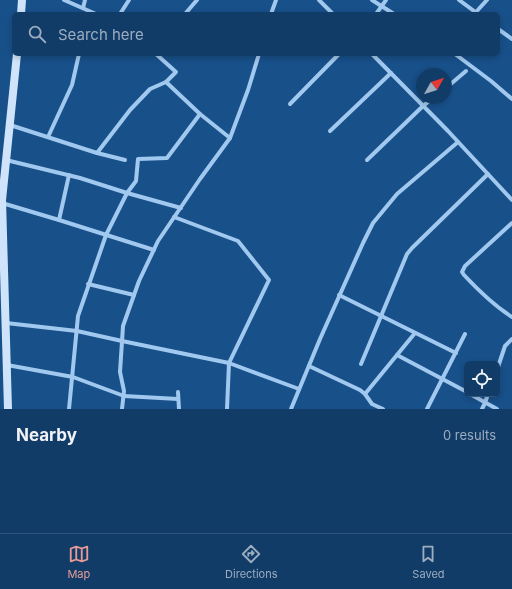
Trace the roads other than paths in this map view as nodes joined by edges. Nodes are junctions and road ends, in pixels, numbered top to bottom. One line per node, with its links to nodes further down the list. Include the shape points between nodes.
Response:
1 (22, 0): 14 (main road)
2 (64, 0): 13 (street)
3 (85, 0): 13 (street)
4 (129, 0): 16 (street)
5 (197, 0): 17 (street)
6 (276, 0): 18 (street)
7 (319, 0): 19 (street)
8 (372, 0): 12 (street)
9 (386, 0): 12 (street)
10 (459, 0): 22 (street)
11 (488, 0): 23 (street)
12 (382, 6): 20 (street); 21 (street)
13 (83, 8): 15 (street)
14 (21, 12)
15 (90, 12)
16 (121, 12)
17 (187, 12)
18 (272, 12)
19 (331, 12)
20 (378, 12)
21 (391, 12)
22 (476, 12)
23 (478, 12)
24 (500, 30): 25 (street)
25 (512, 39)
26 (17, 56): 42 (main road)
27 (79, 56): 44 (street, via 72,85)
28 (158, 56): 35 (street, via 176,72)
29 (258, 56): 45 (street)
30 (337, 56): 38 (street)
31 (374, 56): 34 (street)
32 (458, 56): 37 (street)
33 (466, 72): 36 (street)
34 (390, 73): 40 (street); 43 (street)
35 (166, 82): 41 (street); 47 (street, via 150,89 130,110)
36 (452, 83)
37 (512, 99)
38 (290, 104)
39 (426, 104): 40 (street)
40 (423, 106): 46 (street); 50 (street)
41 (200, 114): 45 (street); 53 (street, via 167,158 138,159 136,181)
42 (10, 125): 44 (street); 48 (main road)
43 (330, 131)
44 (48, 137): 47 (street)
45 (230, 138): 56 (street)
46 (458, 142): 51 (street); 64 (street, via 397,194 373,223)
47 (97, 153): 49 (street)
48 (6, 160): 52 (street); 55 (main road)
49 (125, 160)
50 (367, 160)
51 (488, 174): 54 (street); 65 (street, via 412,248)
52 (69, 175): 53 (street); 58 (street)
53 (127, 193): 56 (street); 60 (street)
54 (512, 200)
55 (2, 203): 58 (street); 67 (main road)
56 (181, 208): 57 (street)
57 (174, 217): 61 (street); 76 (street, via 238,241 269,280)
58 (60, 220): 60 (street)
59 (512, 223): 66 (street, via 465,266 462,272 487,299)
60 (106, 235): 61 (street); 62 (street)
61 (154, 250): 63 (street)
62 (88, 284): 63 (street); 68 (street, via 78,316)
63 (134, 295): 72 (street, via 123,326)
64 (339, 295): 65 (street); 79 (street)
65 (381, 316): 69 (street); 77 (street)
66 (512, 317)
67 (6, 323): 68 (street); 78 (main road)
68 (77, 331): 72 (street); 80 (street)
69 (415, 333): 73 (street); 74 (street)
70 (465, 334): 73 (street)
71 (512, 339): 75 (street, via 506,346)
72 (122, 341): 76 (street); 86 (street, via 120,372)
73 (456, 353): 81 (street)
74 (397, 355): 81 (street); 85 (street)
75 (500, 362)
76 (229, 363): 82 (street); 95 (street)
77 (361, 364)
78 (7, 365): 80 (street); 91 (main road)
79 (309, 366): 82 (street); 85 (street)
80 (73, 377): 86 (street); 92 (street)
81 (442, 379): 83 (street); 98 (street)
82 (299, 389): 96 (street)
83 (464, 390)
84 (178, 392): 89 (street)
85 (365, 394): 97 (street, via 372,404)
86 (124, 396): 89 (street); 93 (street)
87 (475, 397): 90 (street)
88 (487, 397): 90 (street)
89 (178, 399): 94 (street)
90 (485, 403): 99 (street); 100 (street)
91 (8, 409)
92 (70, 409)
93 (122, 409)
94 (179, 409)
95 (228, 409)
96 (291, 409)
97 (383, 409)
98 (427, 409)
99 (482, 409)
100 (496, 409)

